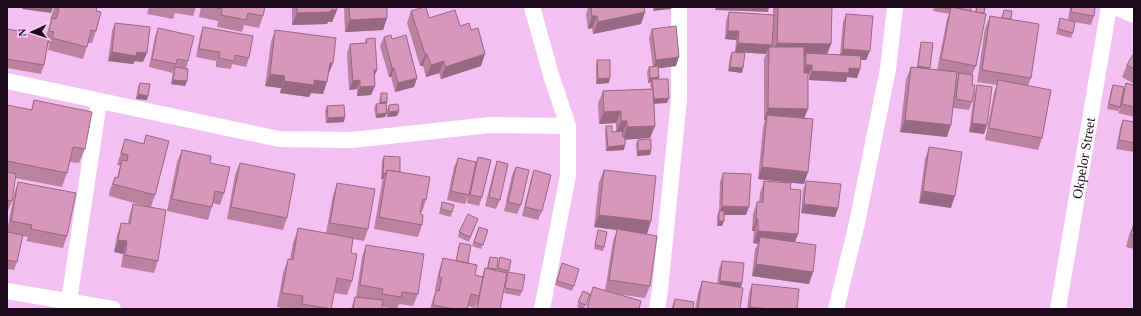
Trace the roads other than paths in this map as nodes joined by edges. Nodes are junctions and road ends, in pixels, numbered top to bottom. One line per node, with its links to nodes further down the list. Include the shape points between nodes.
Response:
1 (532, 7): 9 (street)
2 (679, 7): 14 (street, via 678,99)
3 (895, 7): 15 (street, via 888,69 857,223)
4 (1109, 7): 16 (street, Okpelor Street)
5 (1115, 7): 6 (street)
6 (1134, 15)
7 (7, 81): 8 (street)
8 (99, 102): 9 (street, via 279,139 352,140 490,125); 11 (street)
9 (568, 126): 13 (street, via 568,176)
10 (7, 291): 11 (street)
11 (69, 302): 12 (street)
12 (113, 309)
13 (542, 309)
14 (657, 309)
15 (836, 309)
16 (1058, 309)

